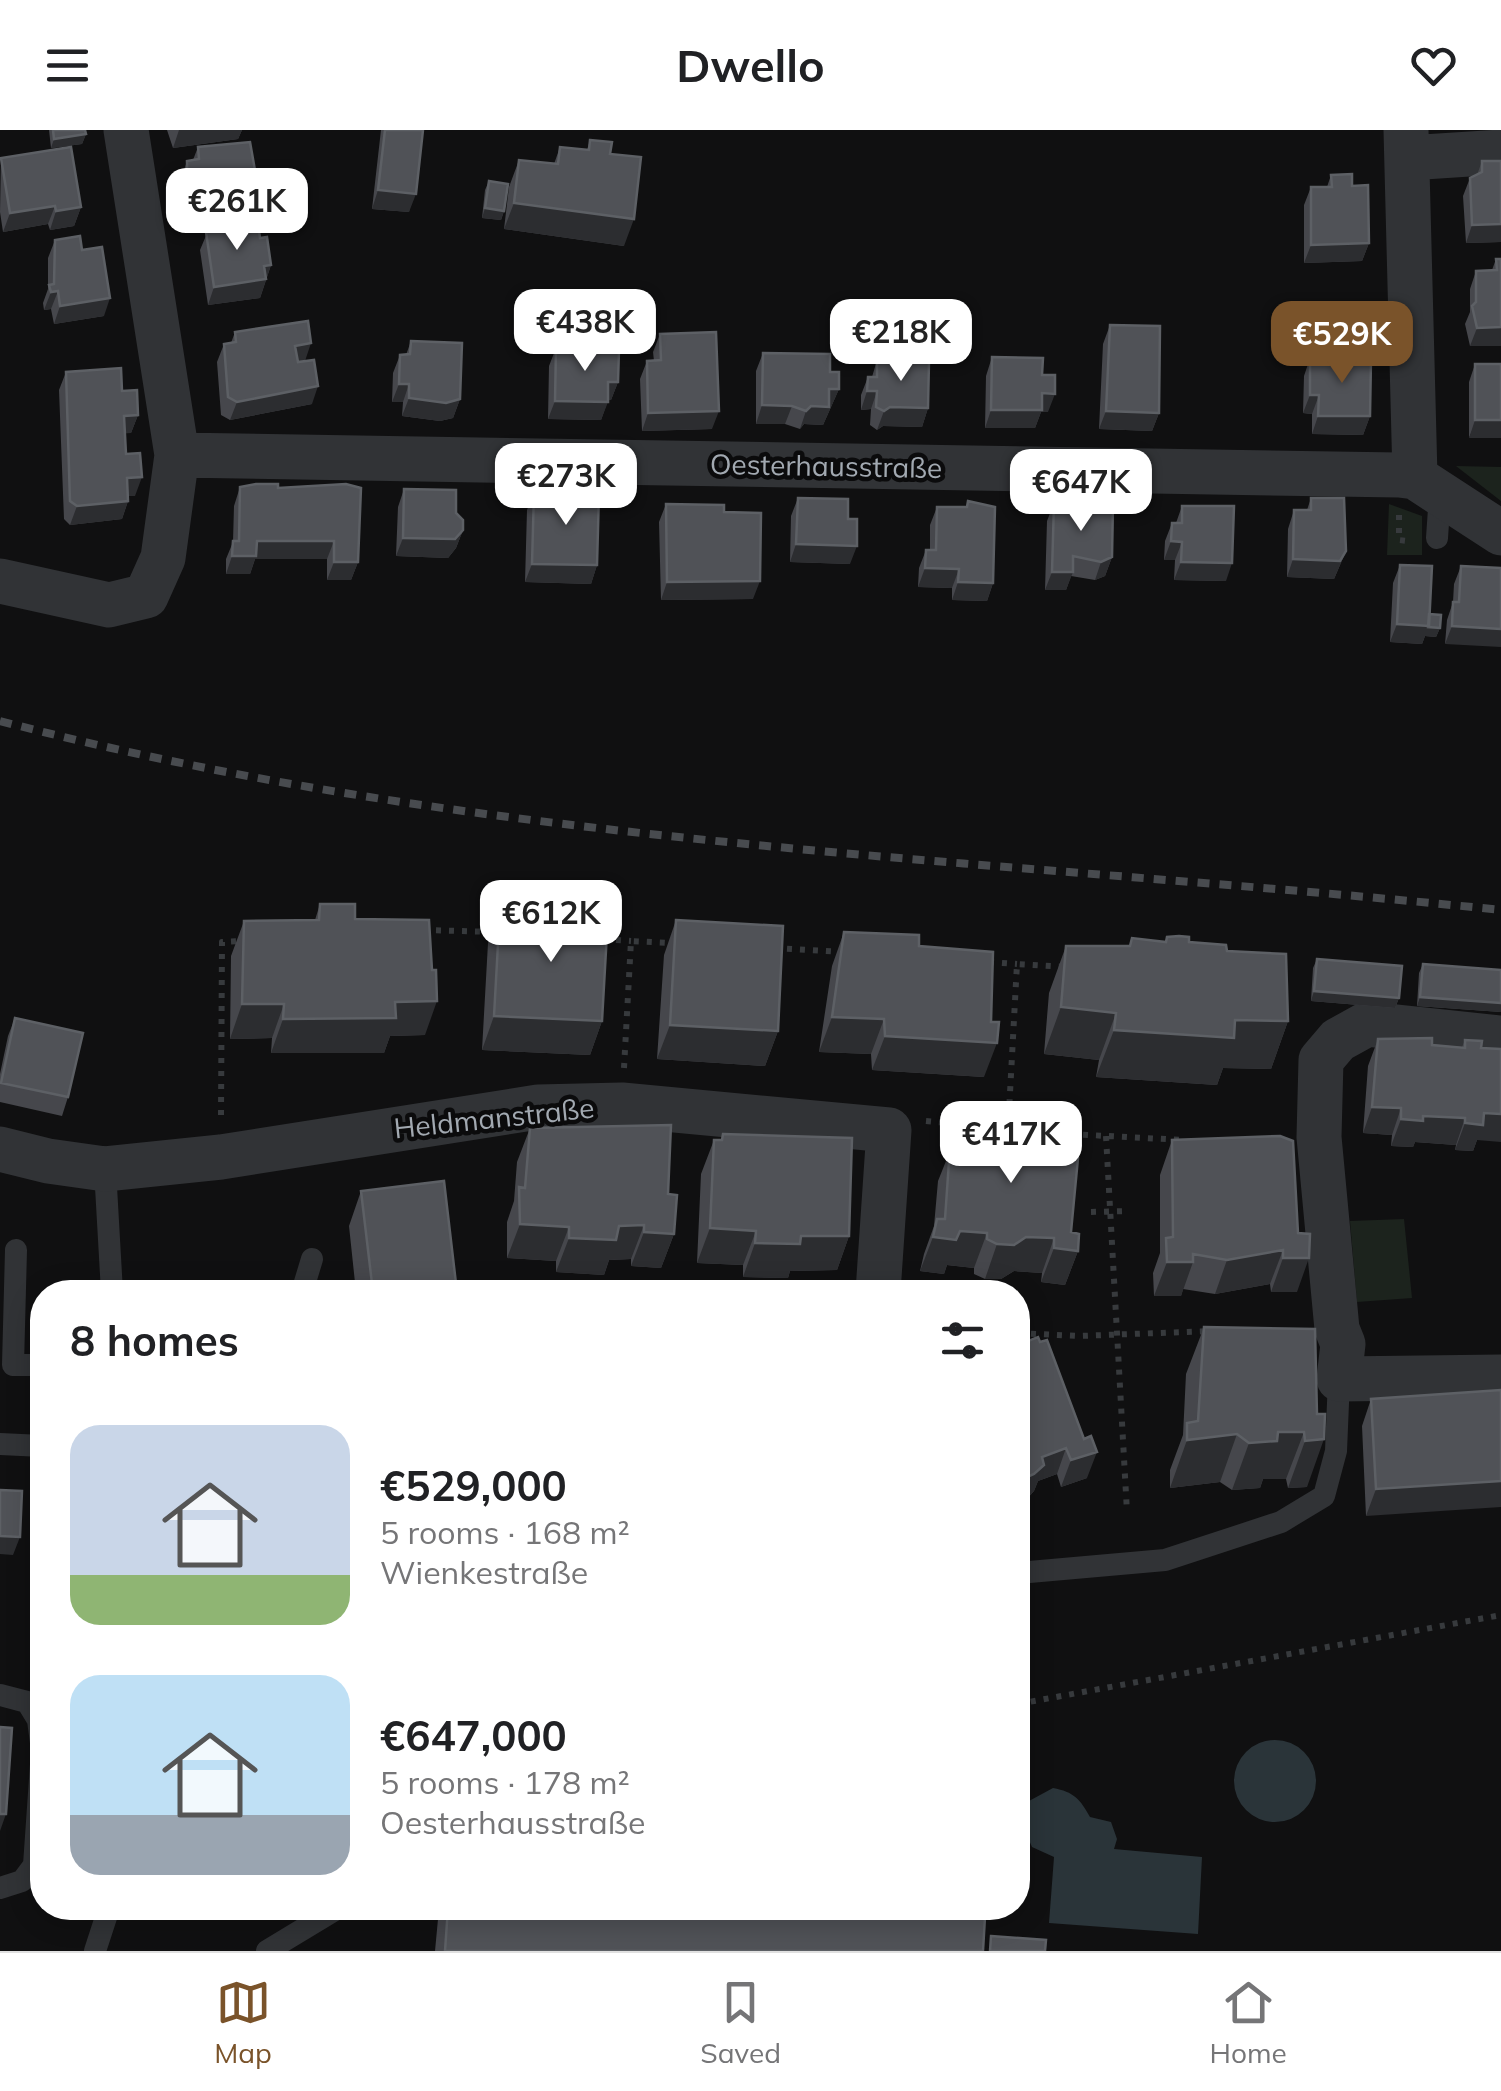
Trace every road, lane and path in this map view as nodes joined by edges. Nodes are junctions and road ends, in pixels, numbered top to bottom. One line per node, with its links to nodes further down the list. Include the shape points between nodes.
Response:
1 (126, 130): 4 (street)
2 (1407, 144): 3 (street); 5 (street)
3 (1501, 152)
4 (177, 455): 5 (street, Oesterhausstraße); 8 (street, via 162,558 146,596 109,605)
5 (1428, 486): 6 (street); 7 (lane)
6 (1501, 532)
7 (1437, 538)
8 (0, 581)
9 (405, 930): 10 (path)
10 (513, 932)
11 (597, 938): 13 (path)
12 (244, 941): 29 (path, via 222,942)
13 (632, 941): 14 (path); 21 (path)
14 (685, 944)
15 (756, 947): 16 (path)
16 (861, 954)
17 (982, 962): 18 (path)
18 (1017, 964): 19 (path); 23 (path)
19 (1072, 967)
20 (1501, 1038): 44 (street, via 1367,1024 1338,1040 1321,1060 1319,1137 1343,1344)
21 (622, 1105): 22 (street, Heldmanstraße); 29 (street, Heldmanstraße, via 455,1116)
22 (889, 1130): 23 (path, via 923,1121); 38 (street)
23 (1008, 1130): 24 (path)
24 (1023, 1130)
25 (1052, 1132): 26 (path)
26 (1106, 1136): 27 (path); 32 (path)
27 (1203, 1140)
28 (0, 1148): 30 (street, Heldmanstraße)
29 (221, 1156): 30 (street, Heldmanstraße)
30 (106, 1169): 36 (lane)
31 (1127, 1210): 32 (path)
32 (1109, 1211): 33 (path); 41 (path)
33 (1091, 1212)
34 (16, 1250): 42 (lane, via 13,1364)
35 (312, 1259): 37 (lane)
36 (111, 1280)
37 (306, 1280)
38 (879, 1280)
39 (1228, 1330): 41 (path)
40 (1030, 1332): 41 (path)
41 (1115, 1335): 47 (path)
42 (30, 1364)
43 (1501, 1377): 44 (street)
44 (1339, 1380): 48 (lane, via 1336,1452 1324,1496 1281,1522 1165,1560)
45 (0, 1444): 46 (lane)
46 (30, 1445)
47 (1127, 1512)
48 (1030, 1572)
49 (1501, 1615): 51 (path)
50 (0, 1695): 52 (lane)
51 (1030, 1702)
52 (30, 1707)
53 (30, 1871): 54 (lane, via 22,1882)
54 (0, 1888)
55 (105, 1920): 57 (lane)
56 (318, 1920): 58 (lane)
57 (95, 1951)
58 (266, 1951)

